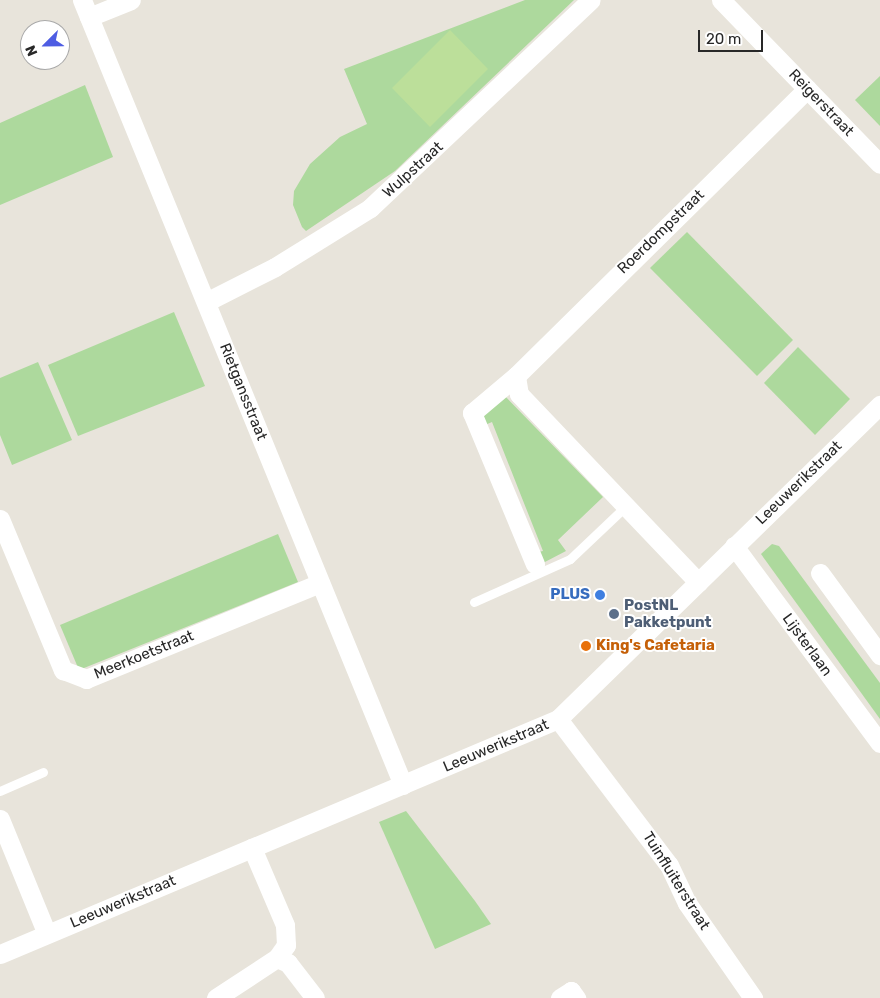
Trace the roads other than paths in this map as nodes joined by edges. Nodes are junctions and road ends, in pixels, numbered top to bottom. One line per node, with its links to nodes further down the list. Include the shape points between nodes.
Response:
1 (131, 0): 4 (street)
2 (592, 0): 7 (street, Wulpstraat, via 370,208 275,267)
3 (721, 0): 5 (street, Reigerstraat)
4 (86, 9): 7 (street, Rietgansstraat)
5 (807, 89): 6 (street, Reigerstraat); 8 (street, Roerdompstraat)
6 (880, 164)
7 (206, 302): 16 (street, Rietgansstraat)
8 (516, 376): 10 (street, via 518,394); 13 (street, Roerdompstraat, via 472,413)
9 (880, 405): 12 (street, Leeuwerikstraat)
10 (627, 505): 15 (street); 17 (lane, via 570,559)
11 (0, 519): 16 (street, Meerkoetstraat, via 63,670 86,679)
12 (734, 546): 15 (street, Leeuwerikstraat); 20 (street, Lijsterlaan)
13 (535, 564)
14 (820, 573): 18 (street)
15 (698, 582): 19 (street, Leeuwerikstraat)
16 (320, 583): 22 (street, Rietgansstraat)
17 (474, 602)
18 (880, 655)
19 (558, 719): 22 (street, Leeuwerikstraat); 33 (street, Tuinfluiterstraat, via 669,865 687,902)
20 (880, 743)
21 (44, 772): 23 (lane)
22 (403, 785): 25 (street, Leeuwerikstraat)
23 (0, 791)
24 (0, 819): 26 (street)
25 (252, 848): 26 (street, Leeuwerikstraat); 28 (street, via 285,924 286,945)
26 (47, 934): 27 (street, Leeuwerikstraat)
27 (0, 954)
28 (277, 958): 29 (street); 30 (street, via 288,963)
29 (216, 998)
30 (315, 998)
31 (560, 998): 32 (street, via 571,991)
32 (576, 998)
33 (753, 998)

